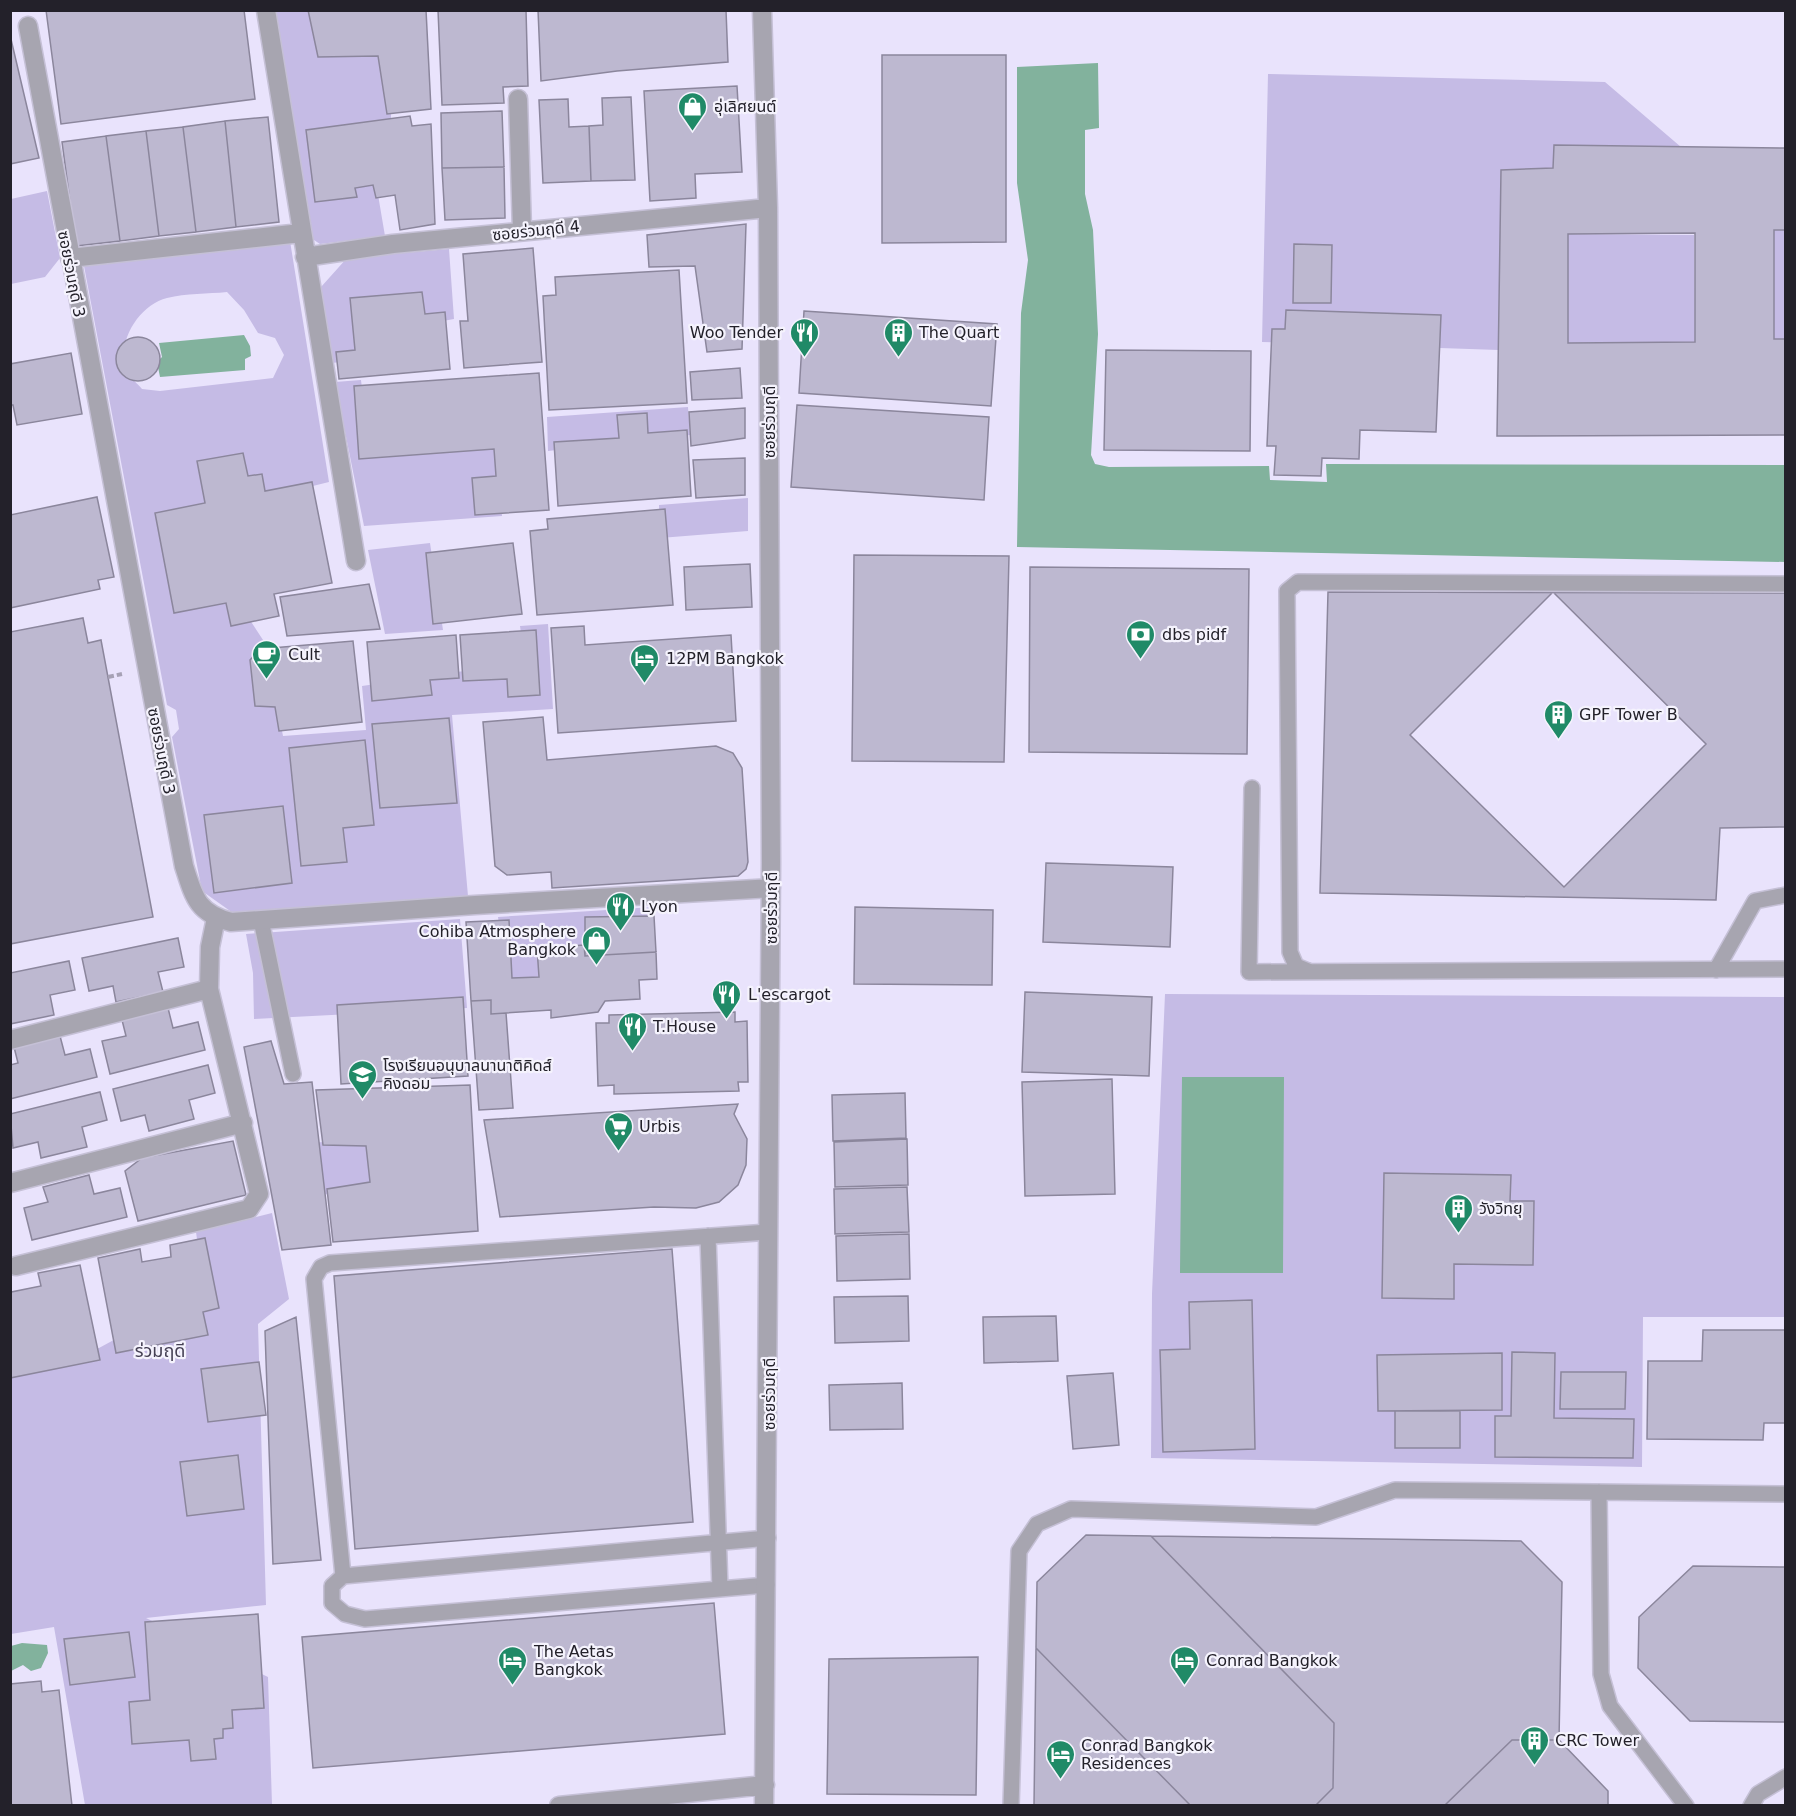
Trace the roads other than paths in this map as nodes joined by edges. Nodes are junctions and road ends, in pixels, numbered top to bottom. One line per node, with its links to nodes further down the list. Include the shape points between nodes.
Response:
1 (266, 10): 7 (street)
2 (762, 10): 5 (street, ซอยร่วมฤดี)
3 (28, 26): 9 (street, ซอยร่วมฤดี 3)
4 (518, 99): 6 (street)
5 (768, 208): 6 (street, ซอยร่วมฤดี 4); 13 (street, ซอยร่วมฤดี)
6 (522, 231): 8 (street, ซอยร่วมฤดี 4)
7 (301, 232): 8 (street); 9 (street)
8 (305, 257): 10 (street)
9 (70, 258): 15 (street, ซอยร่วมฤดี 3, via 184,866 195,898 205,913)
10 (357, 561)
11 (1785, 584): 19 (lane, via 1298,582 1290,586 1290,952 1296,966)
12 (1251, 788): 19 (lane, via 1249,972)
13 (771, 888): 16 (street); 25 (street, ซอยร่วมฤดี)
14 (1785, 894): 18 (lane, via 1755,901)
15 (216, 918): 16 (street, via 231,922); 20 (street, via 210,947)
16 (261, 920): 22 (lane)
17 (1785, 969): 18 (lane)
18 (1716, 970): 19 (lane)
19 (1308, 971)
20 (209, 989): 21 (street); 23 (street)
21 (10, 1040)
22 (293, 1074)
23 (243, 1123): 24 (street); 27 (street, via 259,1194 249,1209)
24 (10, 1183)
25 (770, 1232): 26 (lane); 30 (street, ซอยร่วมฤดี)
26 (708, 1236): 31 (lane); 32 (lane, via 431,1254 321,1267 314,1279)
27 (16, 1266)
28 (1599, 1492): 29 (lane); 39 (lane, via 1395,1490 1316,1517 1071,1509 1037,1524 1019,1551); 40 (lane, via 1601,1674 1610,1706)
29 (1785, 1494)
30 (768, 1538): 31 (lane); 33 (street, ซอยร่วมฤดี)
31 (719, 1543): 32 (lane); 34 (lane)
32 (343, 1576): 34 (lane, via 332,1586 332,1603 345,1614 365,1619)
33 (767, 1585): 34 (lane); 36 (street, ซอยร่วมฤดี)
34 (720, 1589)
35 (1785, 1777): 41 (lane, via 1758,1794)
36 (765, 1785): 37 (street); 38 (street, ซอยร่วมฤดี)
37 (559, 1806)
38 (764, 1806)
39 (1011, 1806)
40 (1686, 1806)
41 (1751, 1806)

